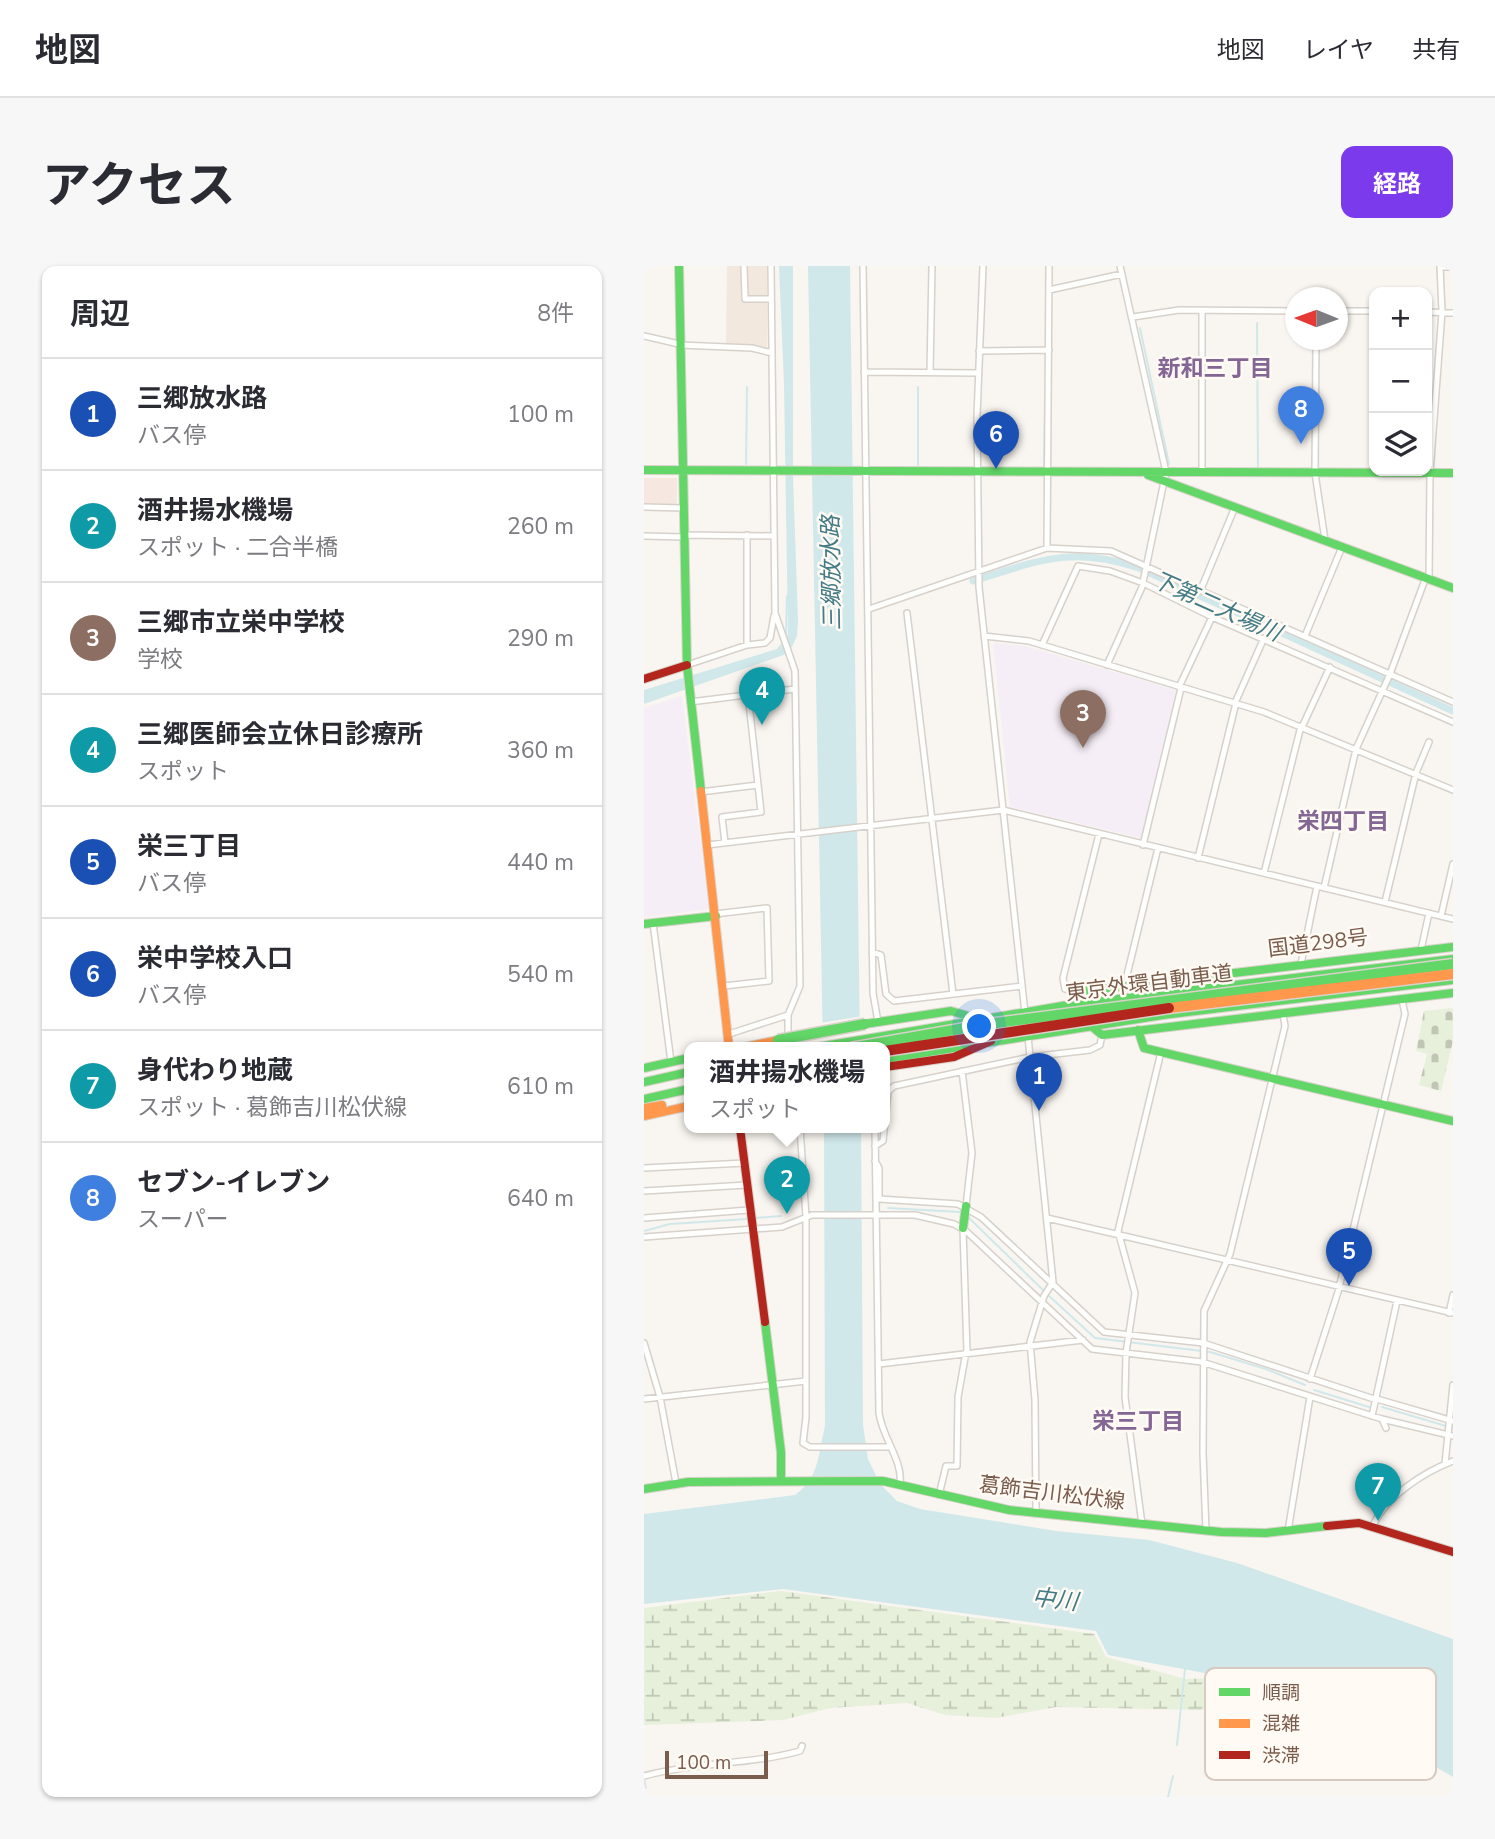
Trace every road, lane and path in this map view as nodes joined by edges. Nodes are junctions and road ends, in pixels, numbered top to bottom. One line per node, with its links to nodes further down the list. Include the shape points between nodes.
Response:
1 (679, 266): 23 (main road)
2 (744, 266): 13 (street, via 746,299)
3 (771, 266): 13 (street)
4 (863, 266): 28 (street)
5 (932, 266): 29 (street)
6 (983, 266): 26 (street)
7 (1049, 266): 12 (street)
8 (1119, 266): 11 (street)
9 (1440, 267): 10 (street); 19 (street)
10 (1453, 267)
11 (1122, 274): 12 (street); 21 (street)
12 (1049, 290): 24 (street)
13 (771, 299): 27 (street)
14 (1202, 310): 15 (street); 21 (street); 38 (street)
15 (1285, 311)
16 (1348, 311): 17 (street)
17 (1369, 311)
18 (1432, 312): 19 (street)
19 (1442, 312): 20 (street); 31 (street)
20 (1453, 313)
21 (1133, 317): 43 (street)
22 (644, 336): 23 (street)
23 (679, 344): 27 (street); 33 (main road)
24 (1049, 350): 26 (street); 37 (street)
25 (1316, 350): 41 (street)
26 (979, 351): 30 (street)
27 (772, 353): 34 (street)
28 (864, 372): 29 (street); 36 (street)
29 (930, 372): 30 (street)
30 (978, 373): 35 (street)
31 (1432, 446)
32 (644, 470): 33 (main road)
33 (682, 470): 34 (main road); 47 (main road)
34 (775, 471): 36 (main road); 51 (street)
35 (978, 471): 36 (main road); 37 (main road); 56 (street)
36 (862, 472): 61 (street)
37 (1048, 472): 43 (main road); 54 (street)
38 (1202, 472): 41 (main road); 43 (main road)
39 (1432, 473): 40 (main road)
40 (1453, 473)
41 (1315, 474): 42 (main road); 52 (street)
42 (1369, 474)
43 (1165, 476): 46 (main road); 55 (street)
44 (1430, 476): 57 (street)
45 (644, 507): 47 (street)
46 (1235, 507): 52 (main road); 60 (street)
47 (683, 508): 50 (main road)
48 (747, 535): 50 (street); 51 (street); 68 (street)
49 (644, 536): 50 (street)
50 (684, 536): 71 (main road)
51 (774, 536): 62 (street)
52 (1325, 540): 53 (main road)
53 (1342, 547): 57 (main road); 66 (street)
54 (1047, 548): 55 (street, via 1111,551); 56 (street)
55 (1147, 565): 58 (street); 60 (street)
56 (978, 570): 61 (street); 65 (street)
57 (1427, 578): 59 (main road); 75 (street)
58 (1143, 583): 64 (street); 69 (street, via 1078,566); 70 (street)
59 (1453, 588)
60 (1201, 589): 66 (street)
61 (869, 609): 94 (street)
62 (775, 613): 68 (street, via 769,638); 74 (street)
63 (907, 613): 93 (street)
64 (1212, 617): 67 (street); 77 (street)
65 (984, 635): 69 (street); 92 (street)
66 (1305, 636): 75 (street)
67 (1264, 638): 72 (street); 83 (street)
68 (747, 645): 71 (street)
69 (1042, 645): 70 (street)
70 (1107, 665): 77 (street)
71 (687, 667): 76 (main road); 81 (main road)
72 (1331, 667): 79 (street); 85 (street)
73 (786, 669): 74 (street)
74 (795, 671): 78 (street)
75 (1390, 674): 79 (street); 82 (street)
76 (644, 679)
77 (1180, 688): 83 (street); 99 (street)
78 (795, 689): 80 (street); 95 (street)
79 (1382, 690): 84 (street); 87 (street)
80 (748, 694): 81 (street); 89 (street)
81 (690, 696): 91 (main road)
82 (1453, 702)
83 (1235, 703): 85 (street); 101 (street)
84 (1453, 722)
85 (1302, 727): 87 (street); 103 (street)
86 (1429, 742): 88 (street)
87 (1356, 748): 88 (street); 105 (street)
88 (1416, 773): 90 (street); 106 (street)
89 (758, 785): 91 (street); 97 (street, via 761,812 722,817)
90 (1453, 790)
91 (700, 792): 98 (main road)
92 (1003, 810): 93 (street); 96 (street); 121 (street)
93 (932, 820): 94 (street); 125 (street)
94 (871, 826): 95 (street); 114 (street)
95 (801, 834): 97 (street); 130 (street, via 800,986)
96 (1099, 834): 99 (street); 123 (street, via 1063,978 1065,989)
97 (725, 843): 98 (street)
98 (707, 845): 108 (main road)
99 (1143, 845): 100 (street)
100 (1158, 848): 101 (street); 122 (street)
101 (1198, 858): 103 (street)
102 (1453, 864): 109 (street)
103 (1264, 873): 104 (street)
104 (1317, 886): 105 (street); 116 (street)
105 (1324, 888): 106 (street)
106 (1385, 902): 107 (street)
107 (1429, 913): 109 (street); 113 (street)
108 (715, 915): 111 (main road); 120 (main road); 120 (street, via 767,908 769,981)
109 (1441, 916): 110 (street)
110 (1453, 919)
111 (648, 924): 150 (street)
112 (1453, 947): 113 (main road, 国道298号)
113 (1421, 950): 116 (main road, 国道298号)
114 (872, 951): 125 (street, via 881,955 886,994 894,1001); 132 (street)
115 (1453, 959): 127 (main road, 国道298号)
116 (1301, 964): 122 (main road, 国道298号)
117 (1453, 964): 144 (main road, 東京外環自動車道, bridge, via 988,1024)
118 (1453, 974): 145 (main road, 東京外環自動車道, bridge, via 1166,1008)
119 (1453, 980): 133 (main road)
120 (724, 986): 135 (main road)
121 (1022, 986): 125 (street); 128 (street)
122 (1128, 986): 123 (main road, 国道298号)
123 (1082, 991): 127 (main road)
124 (1453, 993): 126 (main road)
125 (953, 994)
126 (1402, 999): 129 (main road); 163 (street, via 1405,1014)
127 (1068, 1005): 128 (main road, 国道298号)
128 (1025, 1012): 131 (main road, 国道298号); 137 (street)
129 (1282, 1013): 134 (main road); 155 (street, via 1285,1026)
130 (788, 1015): 135 (street); 142 (street)
131 (979, 1018): 132 (main road, 国道298号, via 951,1011); 136 (main road, 国道298号)
132 (878, 1022): 136 (street); 141 (main road, 国道298号, bridge)
133 (1090, 1025): 137 (main road); 138 (main road)
134 (1138, 1030): 138 (main road); 146 (main road, via 1144,1048)
135 (729, 1034): 140 (main road)
136 (879, 1035): 143 (main road, 国道298号)
137 (1028, 1035): 139 (main road); 147 (street)
138 (1102, 1035): 147 (street, via 1096,1048)
139 (993, 1040): 148 (main road); 151 (main road, via 961,1055)
140 (729, 1042)
141 (768, 1042)
142 (788, 1042)
143 (842, 1042)
144 (885, 1042)
145 (890, 1050)
146 (1161, 1052): 155 (main road); 186 (street)
147 (1030, 1057): 153 (street); 183 (street)
148 (890, 1058)
149 (684, 1059): 150 (main road)
150 (671, 1062): 152 (main road)
151 (890, 1066)
152 (644, 1068)
153 (962, 1071): 160 (street); 178 (street, via 972,1153)
154 (684, 1073): 157 (main road)
155 (1272, 1078): 163 (main road); 188 (street)
156 (684, 1080): 158 (main road)
157 (644, 1082)
158 (644, 1089)
159 (684, 1090): 161 (main road)
160 (890, 1090)
161 (644, 1099)
162 (684, 1100): 165 (main road)
163 (1382, 1104): 167 (main road); 190 (street)
164 (684, 1107): 166 (main road)
165 (644, 1108)
166 (644, 1116)
167 (1453, 1121)
168 (741, 1133): 174 (main road)
169 (801, 1133): 181 (street)
170 (875, 1133): 172 (street)
171 (884, 1133): 172 (street)
172 (876, 1146): 173 (street)
173 (875, 1161): 178 (street, via 879,1199); 180 (street)
174 (745, 1163): 175 (street); 176 (main road)
175 (644, 1168)
176 (747, 1185): 177 (street); 179 (main road)
177 (644, 1191)
178 (966, 1206): 185 (main road); 189 (street)
179 (749, 1211): 182 (street); 184 (main road)
180 (872, 1214): 181 (street); 185 (street, via 915,1215); 203 (street)
181 (809, 1216): 184 (street, via 784,1227); 205 (street)
182 (644, 1218)
183 (1047, 1218): 186 (street); 189 (street)
184 (751, 1227): 187 (street); 206 (main road)
185 (963, 1228): 192 (street); 200 (street)
186 (1119, 1234): 188 (street); 195 (street, via 1135,1293)
187 (644, 1237)
188 (1227, 1260): 190 (street); 198 (street, via 1206,1306)
189 (1052, 1287): 192 (street); 195 (street, via 1097,1329)
190 (1339, 1287): 193 (street); 204 (street)
191 (1453, 1294): 194 (street)
192 (1043, 1299): 196 (street); 199 (street)
193 (1397, 1301): 194 (street); 211 (street)
194 (1451, 1313)
195 (1128, 1335): 198 (street); 201 (street)
196 (1083, 1340): 199 (street); 201 (street, via 1096,1350)
197 (644, 1343): 209 (street)
198 (1203, 1343): 202 (street); 204 (street)
199 (1030, 1346): 200 (street); 225 (street)
200 (966, 1352): 203 (street); 224 (street, via 958,1397 957,1466 946,1466)
201 (1126, 1353): 202 (street); 226 (street, via 1125,1396)
202 (1202, 1362): 208 (street); 228 (street)
203 (879, 1364): 217 (street, via 880,1421)
204 (1311, 1380): 208 (street); 211 (street)
205 (806, 1381): 206 (street); 217 (street, via 806,1447)
206 (772, 1385): 209 (street); 220 (main road)
207 (1453, 1385): 214 (street)
208 (1309, 1396): 212 (street); 229 (street)
209 (660, 1397): 210 (street); 221 (street)
210 (644, 1399)
211 (1377, 1400): 212 (street); 214 (street)
212 (1372, 1416): 213 (street)
213 (1382, 1419): 215 (street); 216 (street)
214 (1451, 1420): 216 (street)
215 (1385, 1428)
216 (1450, 1435): 219 (street)
217 (888, 1447): 222 (street, via 898,1463)
218 (1453, 1461): 219 (street)
219 (1445, 1464): 227 (street, via 1389,1502)
220 (781, 1481): 221 (main road, 葛飾吉川松伏線); 222 (main road, 葛飾吉川松伏線)
221 (676, 1483): 223 (main road, 葛飾吉川松伏線)
222 (900, 1483): 224 (main road, 葛飾吉川松伏線)
223 (644, 1489)
224 (939, 1495): 225 (main road, 葛飾吉川松伏線)
225 (1036, 1514): 226 (main road, 葛飾吉川松伏線)
226 (1142, 1524): 228 (main road, 葛飾吉川松伏線)
227 (1373, 1526): 229 (main road, 葛飾吉川松伏線, via 1350,1523); 230 (main road, 葛飾吉川松伏線)
228 (1206, 1531): 229 (main road, 葛飾吉川松伏線)
229 (1288, 1531)
230 (1453, 1552)
231 (802, 1746): 232 (street, via 800,1751 766,1760 692,1766)
232 (644, 1776)

